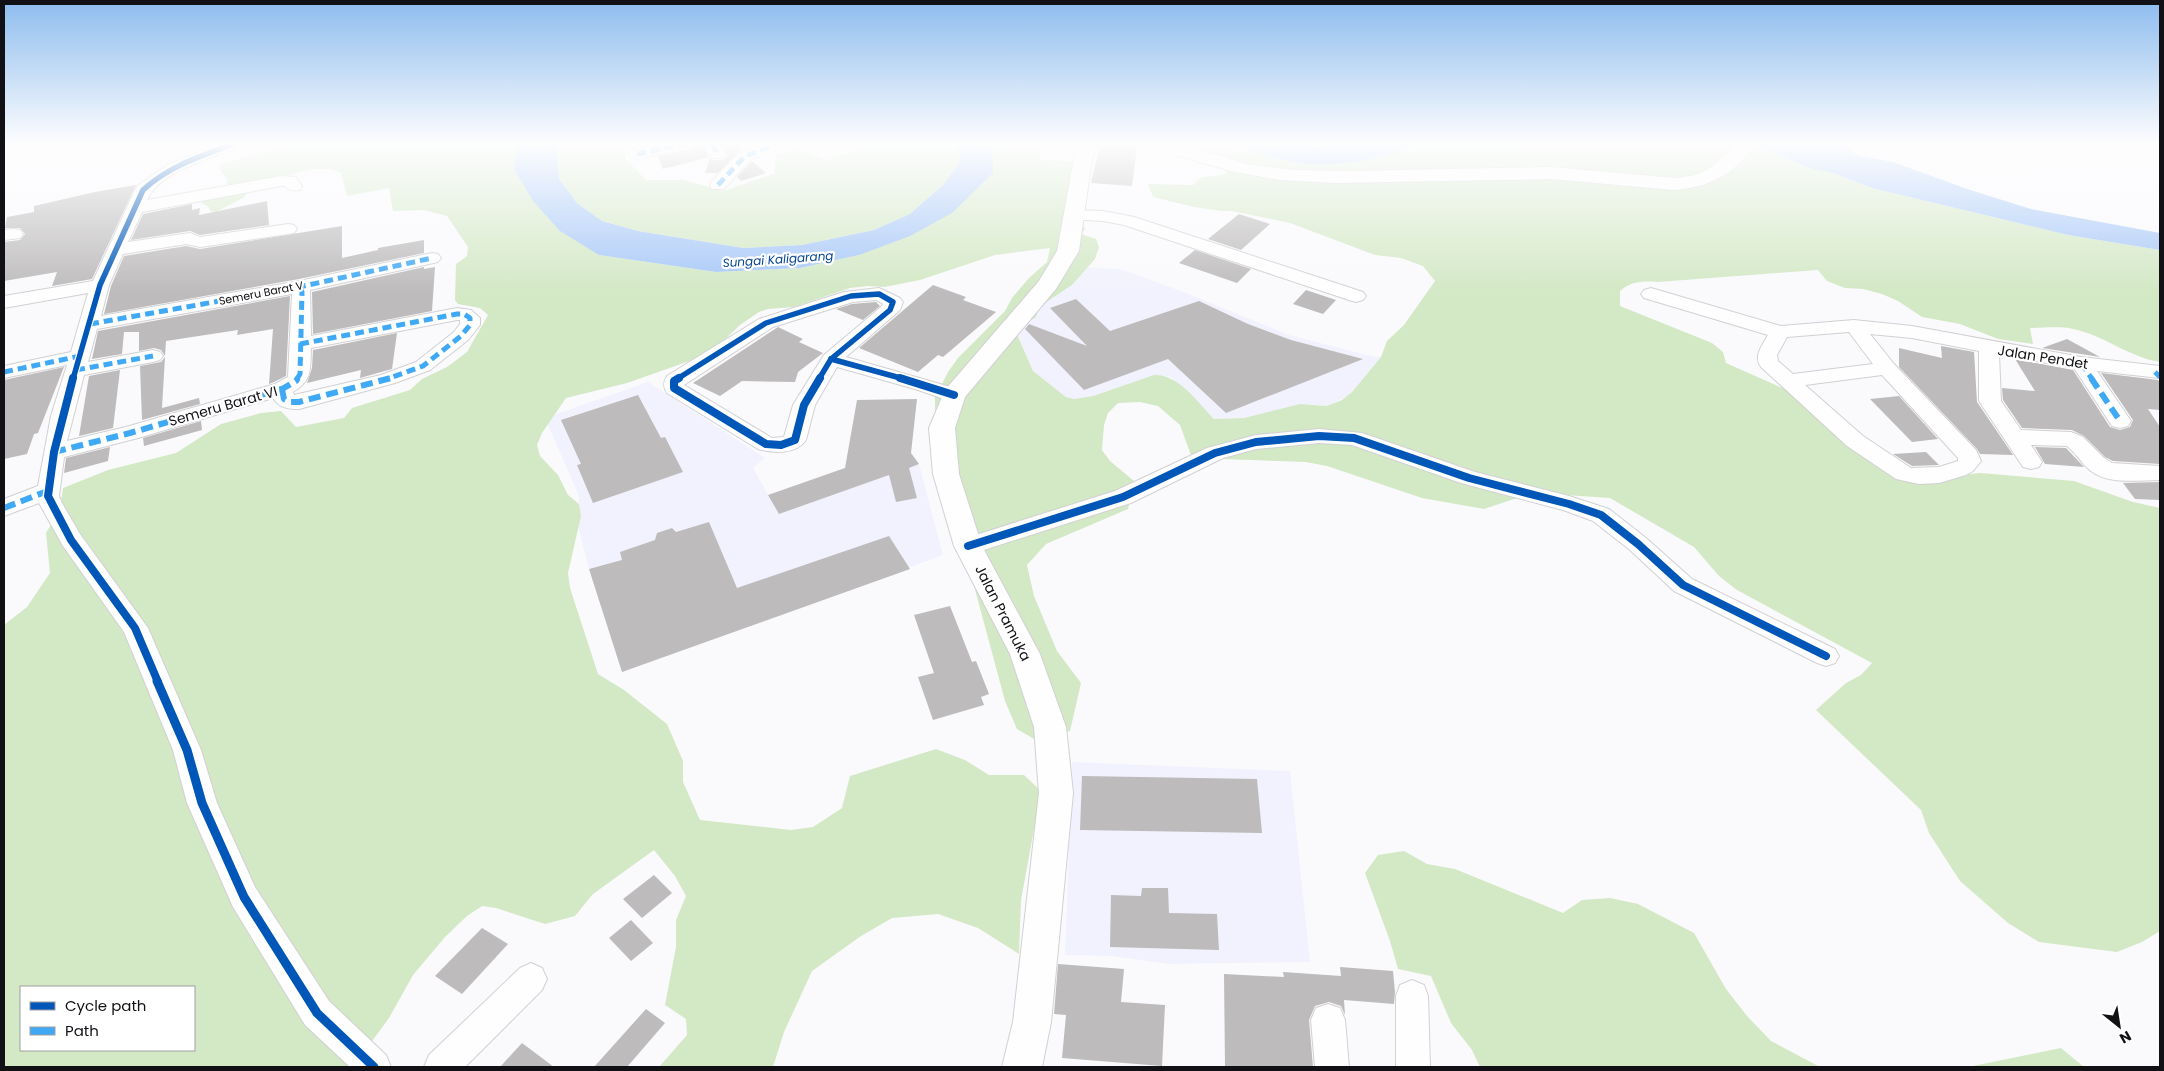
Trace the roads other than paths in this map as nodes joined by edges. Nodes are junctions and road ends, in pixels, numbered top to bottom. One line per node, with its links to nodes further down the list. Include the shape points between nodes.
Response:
1 (141, 194): 4 (street)
2 (210, 194): 4 (street)
3 (1077, 194): 5 (main road, Jalan Pramuka)
4 (134, 208): 7 (street)
5 (1074, 215): 12 (street, via 1128,221); 28 (main road, Jalan Pramuka, via 1068,251 1048,284)
6 (288, 229): 7 (street, via 200,242 190,238)
7 (118, 249): 9 (street)
8 (432, 258): 10 (street, Semeru Barat V)
9 (100, 285): 13 (street); 14 (street)
10 (299, 287): 14 (street, Semeru Barat V); 17 (street, Semeru Barat VI, via 302,292)
11 (1651, 294): 16 (street)
12 (1356, 296)
13 (4, 302)
14 (90, 324): 21 (street)
15 (1854, 326): 16 (street); 18 (street, via 1912,332); 23 (street)
16 (1780, 332): 26 (street, via 1767,355 1768,363)
17 (300, 344): 27 (street, Semeru Barat VI, via 300,374 296,381); 27 (street, via 457,314 470,318 470,326 461,336 423,366 405,373 299,402 284,400)
18 (1992, 348): 22 (street, Jalan Pendet); 30 (street, Jalan Pendet, via 1988,352 1990,401)
19 (153, 356): 21 (street)
20 (831, 359): 20 (street, via 804,405 796,440 787,445 766,444 674,388 674,381 680,375 766,323 851,296 879,294 893,302 890,310); 28 (street)
21 (78, 363): 24 (street); 31 (street)
22 (2081, 363): 25 (street, Jalan Pendet); 29 (street)
23 (1888, 368): 26 (street); 26 (street, via 1968,455 1970,461 1966,466 1945,474 1911,476 1899,471 1856,441)
24 (4, 372)
25 (2159, 374)
26 (1788, 381)
27 (282, 389): 31 (street, Semeru Barat VI)
28 (954, 395): 36 (main road, Jalan Pramuka, via 942,428 946,474)
29 (2120, 421)
30 (2014, 437): 32 (street, Jalan Pendet); 33 (street, via 2071,439 2103,468)
31 (54, 452): 34 (street)
32 (2032, 462)
33 (2160, 473)
34 (50, 490): 35 (street); 41 (street, via 50,503 71,540 135,628 187,750 202,802 244,897 318,1013)
35 (4, 508)
36 (968, 546): 37 (street, via 1123,497 1214,453 1256,442 1319,436 1354,438 1469,478 1601,515 1683,585); 43 (main road, Jalan Pramuka, via 1025,654 1050,727 1056,793 1032,1022)
37 (1826, 656)
38 (531, 979): 42 (street)
39 (1412, 996): 45 (street)
40 (1328, 1020): 44 (street)
41 (374, 1067)
42 (441, 1067)
43 (1022, 1067)
44 (1332, 1067)
45 (1413, 1067)

